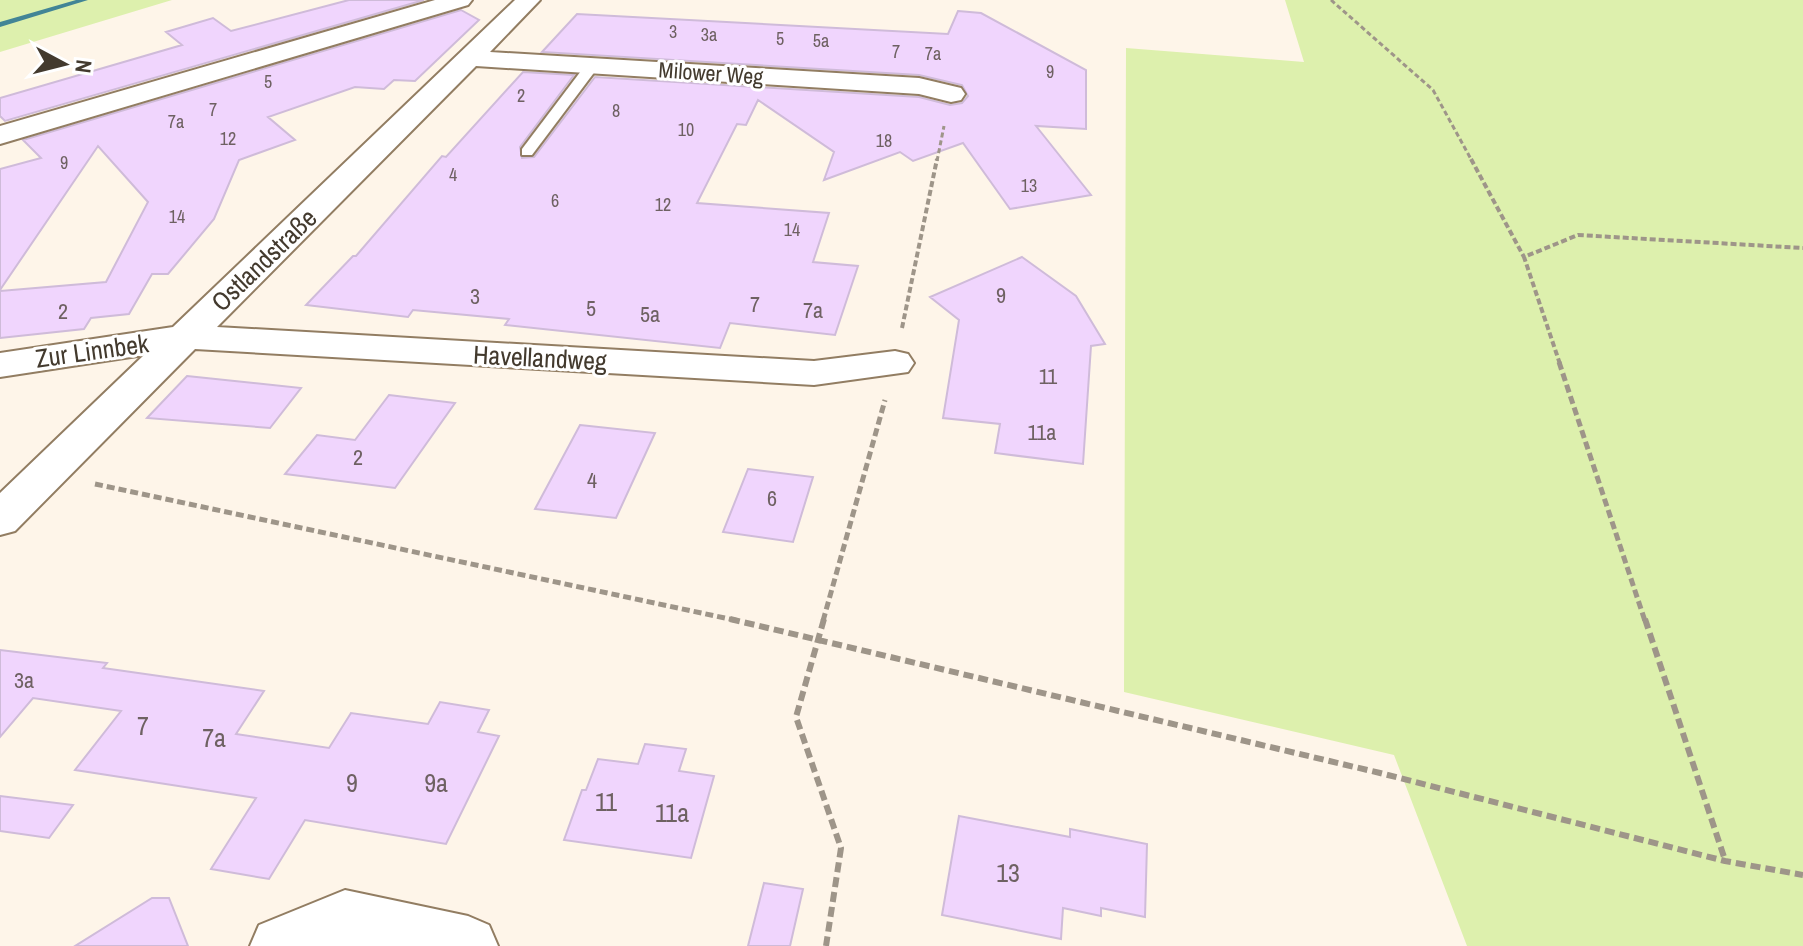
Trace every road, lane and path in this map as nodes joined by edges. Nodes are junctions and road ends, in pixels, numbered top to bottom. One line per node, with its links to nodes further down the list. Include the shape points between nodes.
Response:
1 (460, 0): 7 (street)
2 (528, 0): 4 (street, Ostlandstraße)
3 (1331, 0): 10 (path, via 1433,90)
4 (470, 58): 5 (street, Milower Weg); 11 (street, Ostlandstraße)
5 (592, 66): 6 (street, Milower Weg, via 919,86); 8 (lane)
6 (951, 94): 12 (path)
7 (0, 135)
8 (527, 152)
9 (1803, 248): 10 (path, via 1578,235)
10 (1524, 257): 17 (path)
11 (184, 337): 12 (street, Havellandweg, via 814,373); 13 (street, Zur Linnbek); 14 (street, Ostlandstraße)
12 (895, 363): 16 (path)
13 (0, 365)
14 (47, 474): 15 (street, Ostlandstraße); 16 (path)
15 (0, 519)
16 (819, 638): 17 (path); 21 (path, via 796,717 841,848)
17 (1725, 861): 18 (path)
18 (1803, 875)
19 (280, 946): 20 (street, via 345,920)
20 (468, 946)
21 (826, 946)

